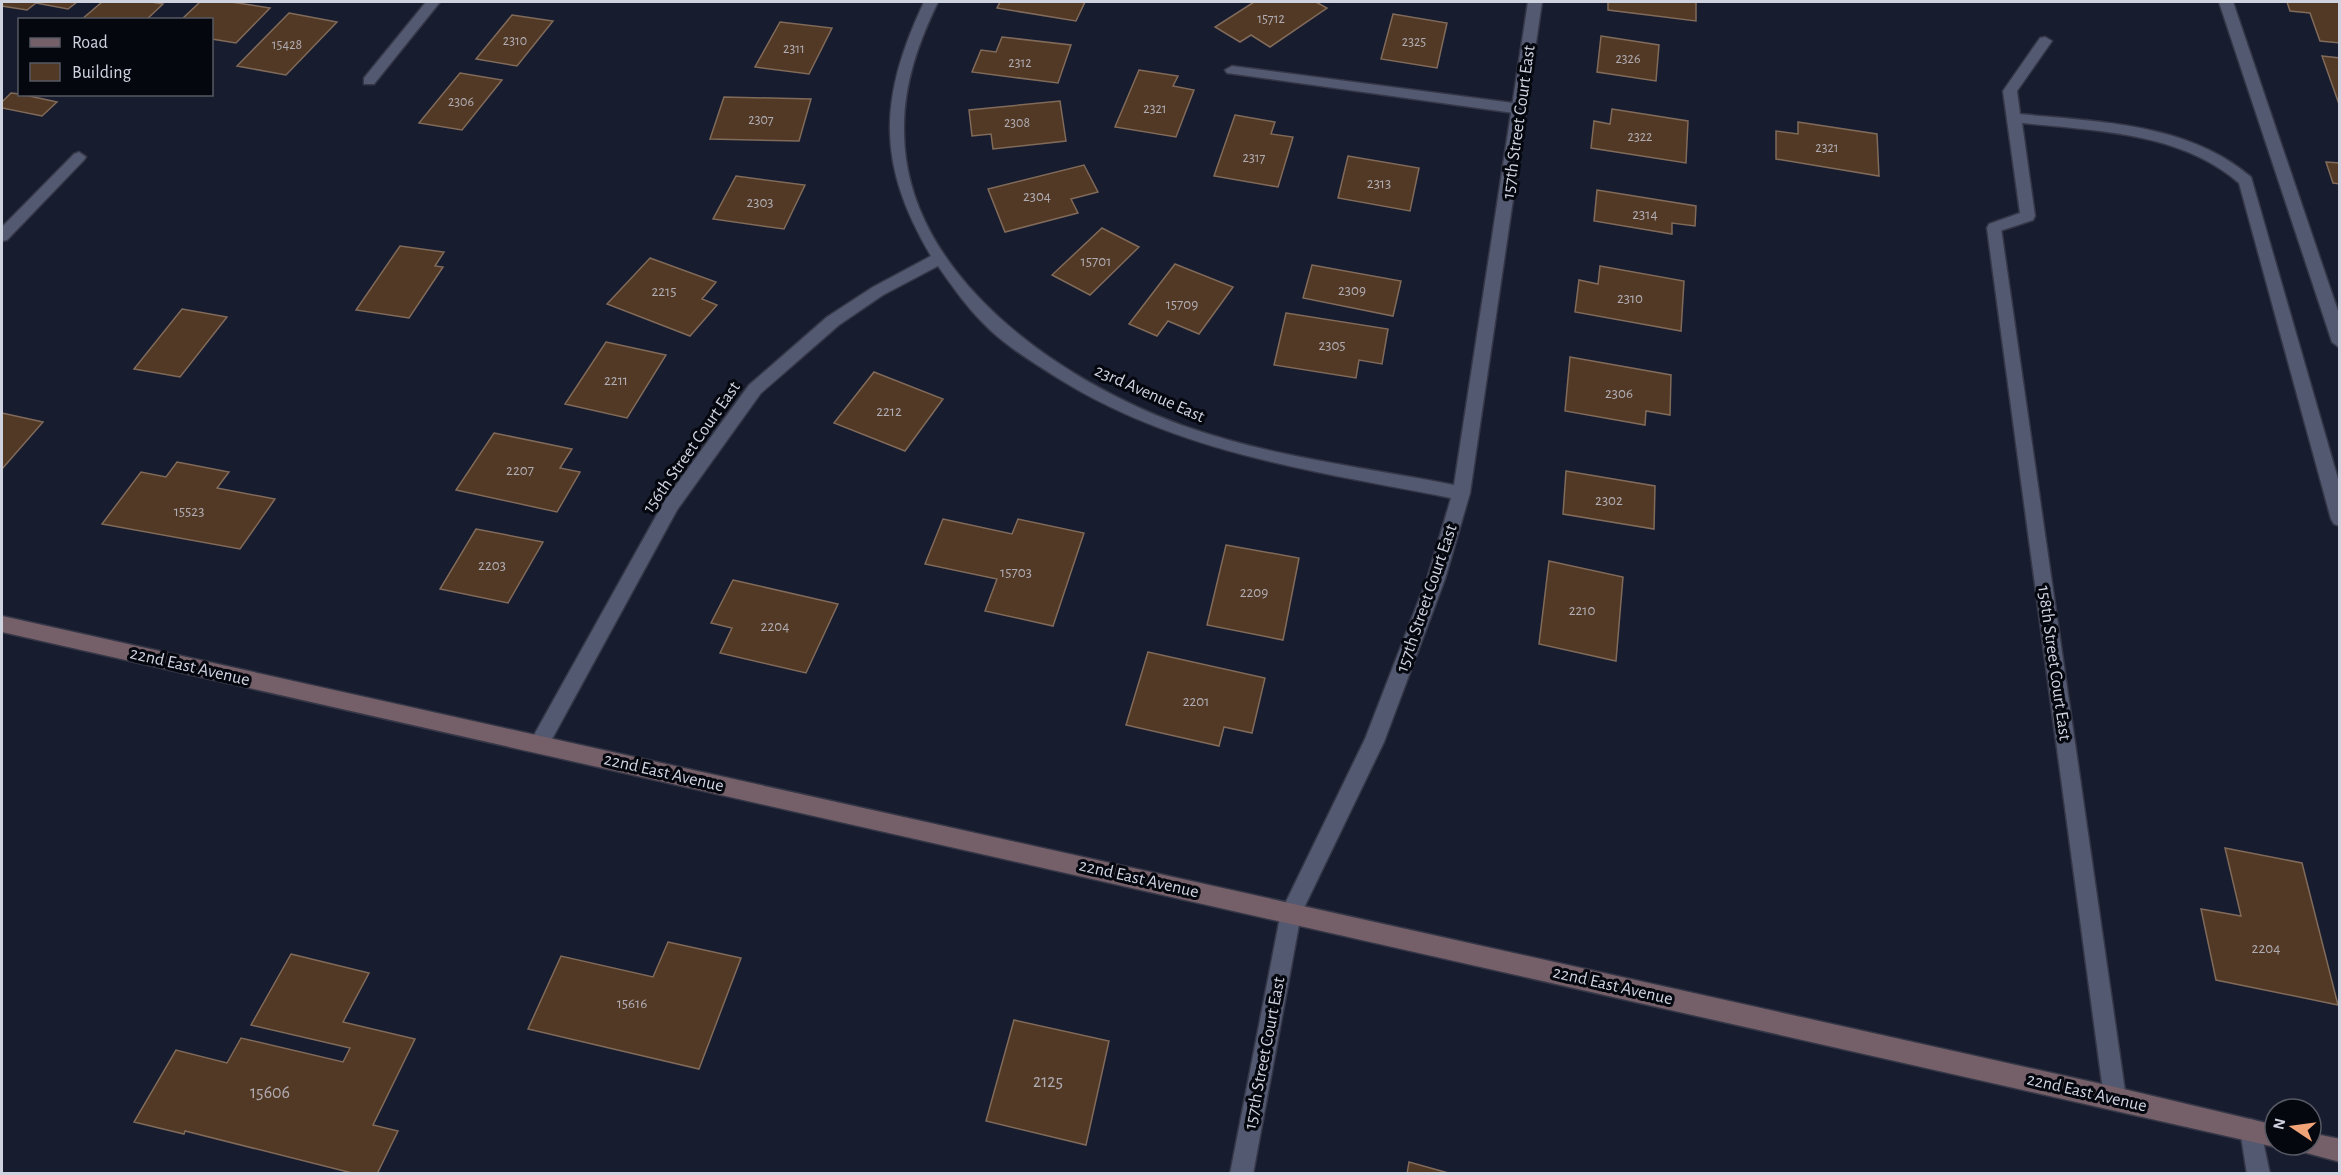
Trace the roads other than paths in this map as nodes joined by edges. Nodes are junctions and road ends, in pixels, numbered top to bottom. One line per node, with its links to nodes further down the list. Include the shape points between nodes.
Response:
1 (434, 2): 7 (street)
2 (931, 2): 12 (street, via 911,40 900,82 897,130 900,165 915,213)
3 (1536, 2): 8 (street, 157th Street Court East)
4 (2226, 2): 13 (street)
5 (2045, 41): 9 (street, via 2010,91)
6 (1232, 70): 8 (street)
7 (369, 81)
8 (1521, 110): 14 (street, 157th Street Court East)
9 (2014, 118): 15 (street, via 2173,141 2223,160 2246,181); 19 (street, 158th Street Court East, via 2028,216 1994,228)
10 (79, 158): 11 (street)
11 (2, 236)
12 (940, 258): 14 (street, 23rd Avenue East, via 967,295 1007,336 1083,386 1179,431 1251,452); 17 (street, 156th Street Court East, via 878,291 833,321 755,389 671,505)
13 (2340, 342)
14 (1461, 493): 18 (street, 157th Street Court East, via 1436,579 1374,742)
15 (2340, 519)
16 (2, 624): 17 (street, 22nd East Avenue)
17 (538, 744): 18 (street, 22nd East Avenue)
18 (1291, 912): 19 (street, 22nd East Avenue); 24 (street, 157th Street Court East)
19 (2115, 1098): 20 (street, 22nd East Avenue)
20 (2251, 1130): 21 (street, 22nd East Avenue); 25 (street)
21 (2263, 1133)
22 (2323, 1147): 23 (street)
23 (2340, 1151)
24 (1241, 1173)
25 (2259, 1173)

